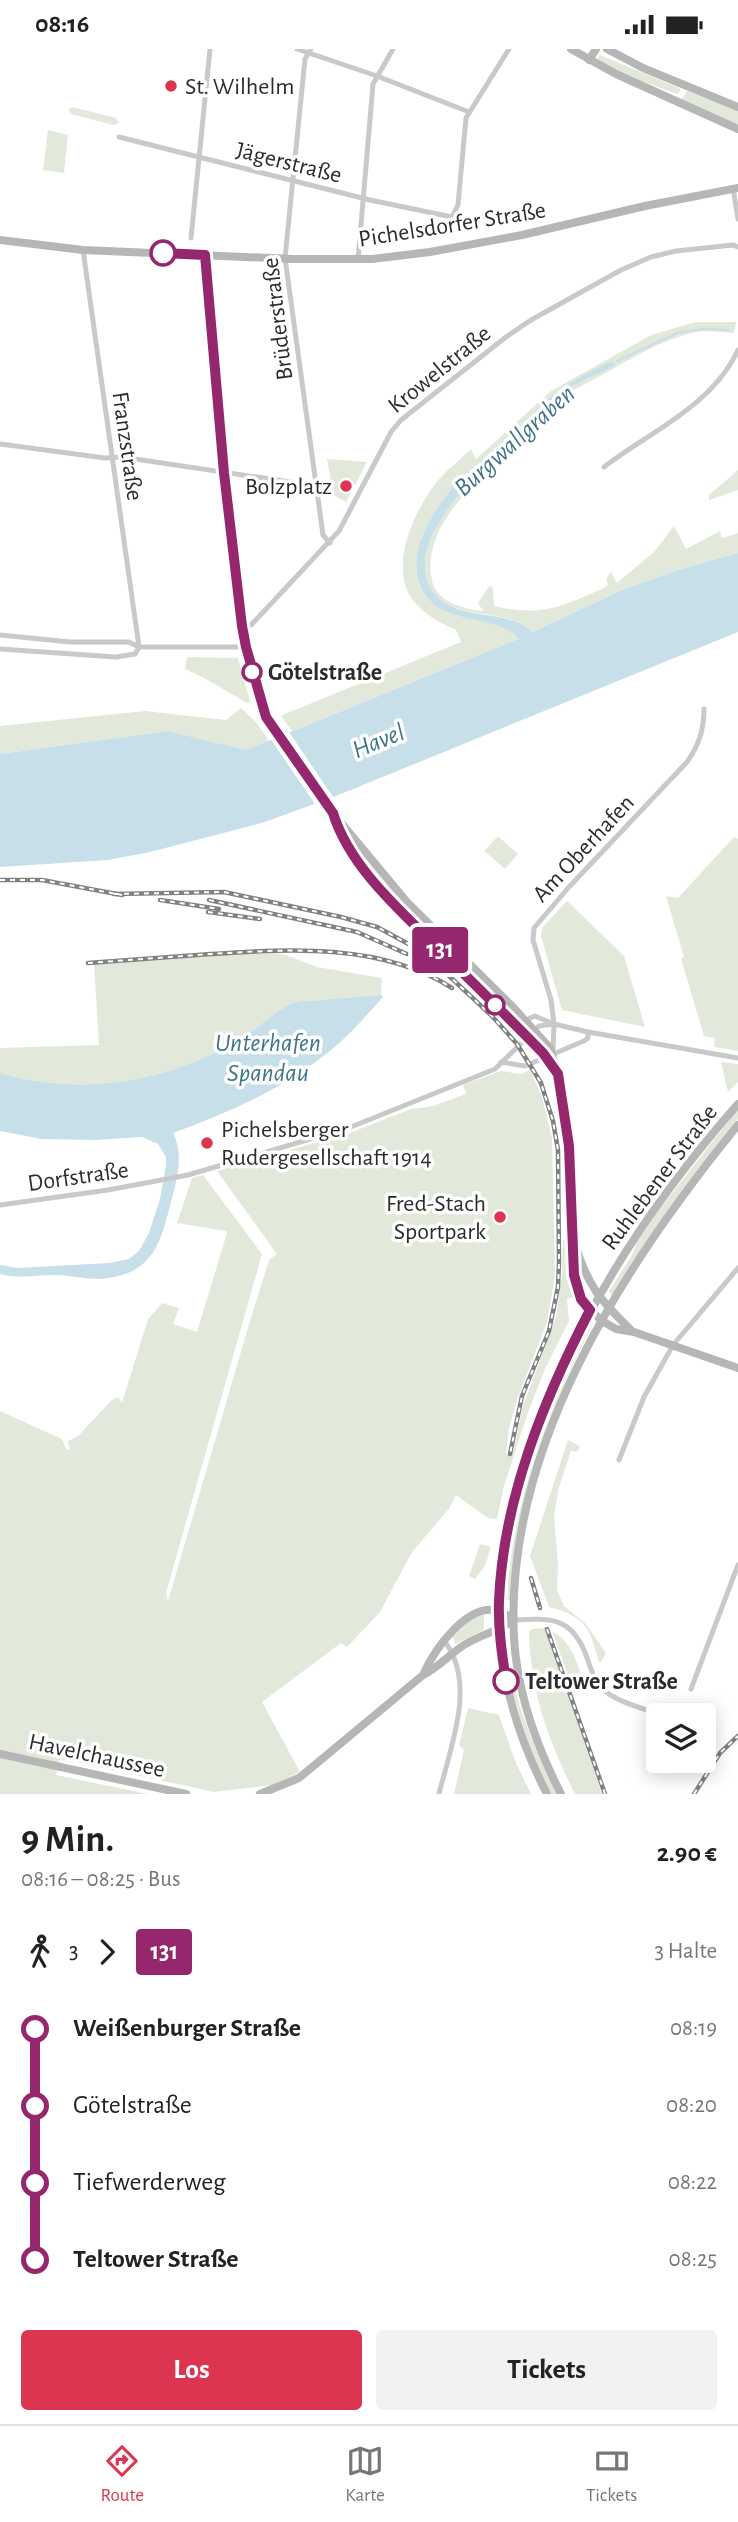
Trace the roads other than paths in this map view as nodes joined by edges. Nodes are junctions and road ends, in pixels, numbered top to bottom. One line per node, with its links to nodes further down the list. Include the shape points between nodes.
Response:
1 (210, 49): 15 (street)
2 (297, 49): 8 (street)
3 (393, 49): 10 (street)
4 (509, 49): 12 (street)
5 (570, 49): 9 (street)
6 (596, 49): 9 (street)
7 (607, 49): 11 (street)
8 (310, 51): 10 (street); 16 (street, Brüderstraße, via 305,59)
9 (589, 60): 13 (street)
10 (377, 76): 12 (street); 18 (street)
11 (738, 107)
12 (469, 112): 18 (street, Jägerstraße, via 458,205 452,217)
13 (738, 129)
14 (119, 137): 15 (street, Jägerstraße)
15 (198, 157): 16 (street, Jägerstraße); 20 (street)
16 (292, 180): 18 (street, Jägerstraße); 25 (street, Brüderstraße)
17 (736, 188): 19 (street); 26 (street, Pichelsdorfer Straße, via 460,247)
18 (363, 198): 26 (street)
19 (738, 219)
20 (191, 238)
21 (0, 240): 23 (street, Pichelsdorfer Straße)
22 (738, 247): 33 (street, Krowelstraße, via 650,257 506,337 396,426)
23 (83, 250): 24 (street, Pichelsdorfer Straße); 29 (street, Franzstraße)
24 (205, 255): 25 (street, Pichelsdorfer Straße); 31 (street)
25 (285, 258): 26 (street, Pichelsdorfer Straße); 32 (street, Brüderstraße)
26 (358, 260)
27 (738, 351): 30 (street, via 716,386)
28 (0, 444): 29 (street)
29 (112, 458): 31 (street); 36 (street, Franzstraße)
30 (604, 467)
31 (224, 473): 32 (street); 34 (street)
32 (317, 487): 33 (street, Brüderstraße, via 323,535)
33 (330, 543): 34 (street, Krowelstraße, via 251,625)
34 (242, 626): 37 (street)
35 (0, 635): 36 (street, via 129,642)
36 (139, 647): 37 (street); 38 (street, via 135,654 117,657)
37 (246, 647): 40 (street, via 263,710)
38 (0, 649)
39 (704, 709): 42 (street, Am Oberhafen, via 704,729 687,762 534,928)
40 (333, 813): 41 (street, via 407,902); 45 (street, via 348,847 394,904)
41 (526, 1020): 42 (street, via 535,1016); 43 (street); 45 (street)
42 (554, 1024): 43 (street); 44 (street); 46 (street)
43 (534, 1030): 45 (street); 46 (street)
44 (589, 1032): 46 (street, via 584,1041); 47 (street)
45 (527, 1036): 46 (street); 48 (street)
46 (550, 1056): 48 (street, via 525,1066); 52 (street, via 558,1074 569,1146)
47 (738, 1058)
48 (501, 1062): 51 (street, Dorfstraße, via 495,1069 351,1127 188,1175)
49 (738, 1104): 54 (street, Ruhlebener Straße, via 656,1208)
50 (738, 1125): 55 (street, Ruhlebener Straße, via 671,1213)
51 (0, 1205)
52 (572, 1234): 54 (street); 56 (street, via 575,1284)
53 (738, 1268): 59 (street)
54 (598, 1296): 55 (street); 56 (street, Ruhlebener Straße)
55 (609, 1309): 57 (street, Ruhlebener Straße); 58 (street)
56 (590, 1310): 57 (street); 63 (street, Ruhlebener Straße, via 551,1391 528,1455 507,1539)
57 (602, 1321): 58 (street); 64 (street, Ruhlebener Straße, via 564,1398 530,1492 516,1565)
58 (634, 1332): 59 (street)
59 (673, 1345): 60 (street); 61 (street, via 644,1397)
60 (738, 1368)
61 (619, 1460)
62 (737, 1568): 69 (street)
63 (499, 1611): 64 (street); 65 (street, Ruhlebener Straße); 66 (street, via 466,1617)
64 (514, 1620): 65 (street); 70 (street, via 550,1619 565,1625 580,1639 603,1689); 76 (street, Ruhlebener Straße, via 523,1693)
65 (500, 1630): 67 (street); 75 (street, Ruhlebener Straße, via 515,1719)
66 (445, 1643): 67 (street); 68 (street)
67 (453, 1653): 68 (street); 74 (street, via 461,1701)
68 (424, 1675): 73 (street, via 299,1778)
69 (691, 1689)
70 (646, 1709)
71 (0, 1754): 72 (street, Havelchaussee)
72 (186, 1794)
73 (260, 1794)
74 (439, 1794)
75 (547, 1794)
76 (561, 1794)

